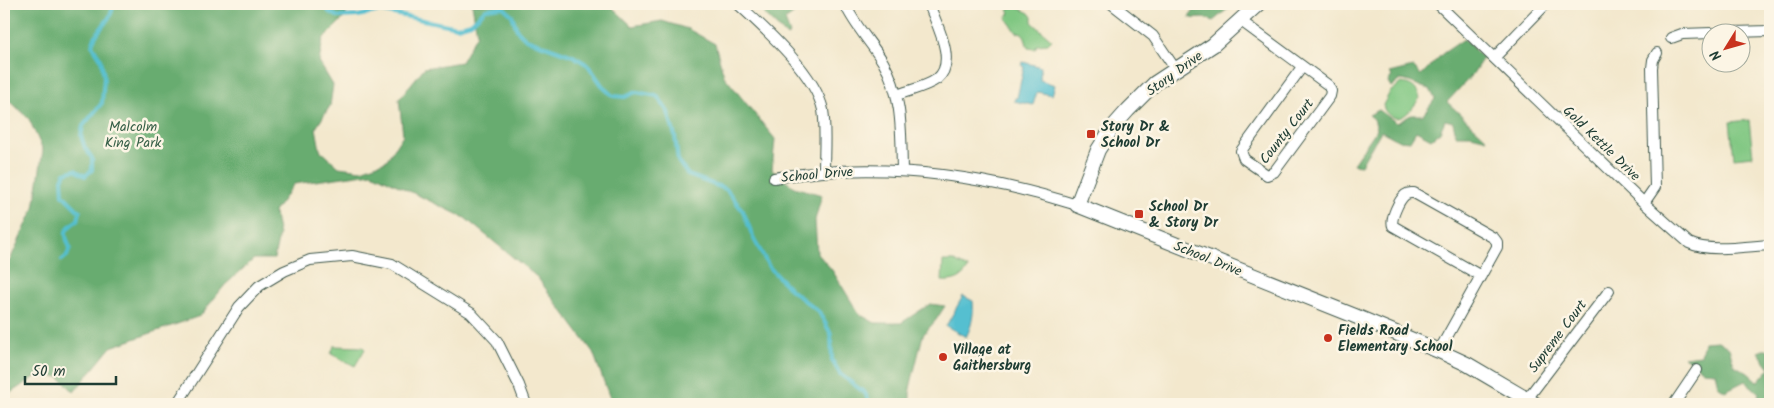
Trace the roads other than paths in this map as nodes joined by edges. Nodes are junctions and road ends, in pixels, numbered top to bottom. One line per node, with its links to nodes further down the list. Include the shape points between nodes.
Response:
1 (738, 4): 18 (street, via 781,46 820,99)
2 (845, 4): 17 (street, via 883,62)
3 (929, 4): 17 (street, via 946,55 944,72 936,79)
4 (1112, 4): 16 (street, via 1153,36)
5 (1258, 4): 8 (street, Story Drive)
6 (1438, 4): 14 (street, Gold Kettle Drive)
7 (1546, 4): 14 (street)
8 (1240, 21): 15 (street, County Court); 16 (street, Story Drive, via 1214,45)
9 (1770, 31): 10 (street)
10 (1752, 32)
11 (1702, 33): 12 (street)
12 (1671, 38)
13 (1657, 53): 21 (street, via 1652,68 1655,187)
14 (1494, 58): 21 (street, Gold Kettle Drive)
15 (1302, 67): 15 (street, County Court, via 1328,86 1330,96 1274,172 1265,174 1244,159 1241,151)
16 (1176, 70): 22 (street, Story Drive, via 1155,83 1112,128 1098,150)
17 (897, 94): 19 (street)
18 (824, 171): 19 (street, School Drive); 20 (street, School Drive)
19 (902, 171): 22 (street, School Drive, via 975,179)
20 (774, 178)
21 (1644, 203): 23 (street, Gold Kettle Drive, via 1695,246)
22 (1077, 205): 26 (street, School Drive)
23 (1770, 245)
24 (1481, 276): 24 (street, via 1497,247 1494,238 1414,193 1404,196 1391,224); 26 (street)
25 (1610, 290): 28 (street, Supreme Court)
26 (1439, 351): 28 (street, School Drive)
27 (1697, 370): 31 (street)
28 (1531, 402)
29 (178, 404): 30 (street, via 239,307 260,286 310,260 352,256 392,264 471,313 497,342)
30 (526, 404)
31 (1674, 404)

